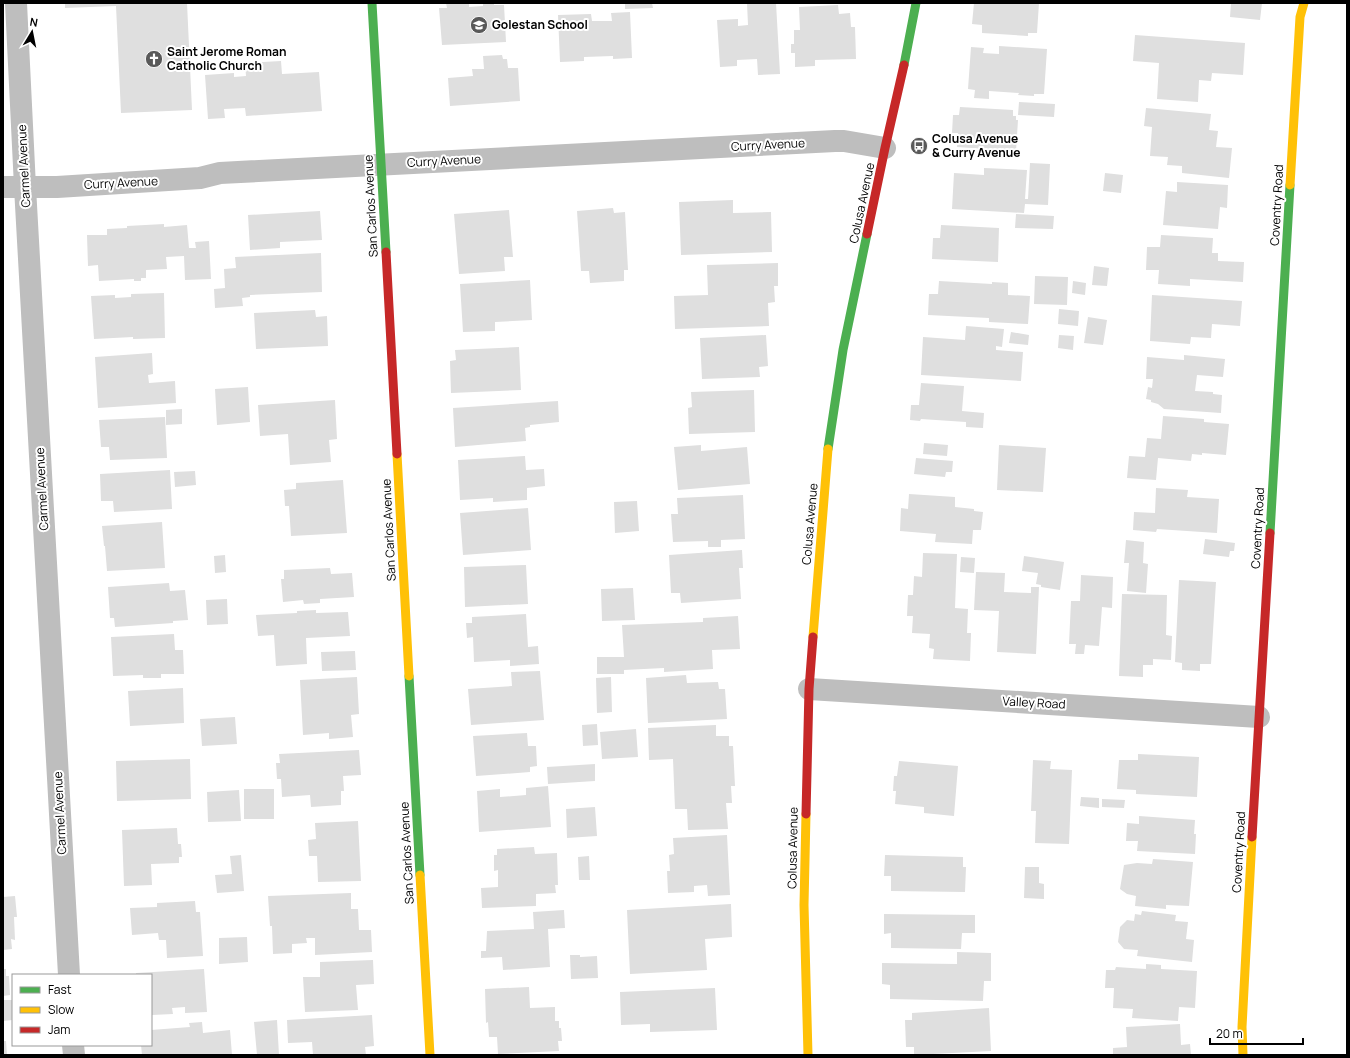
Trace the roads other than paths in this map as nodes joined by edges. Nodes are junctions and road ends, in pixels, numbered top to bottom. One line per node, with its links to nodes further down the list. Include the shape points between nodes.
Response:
1 (16, 3): 8 (street, Carmel Avenue)
2 (372, 3): 6 (street, San Carlos Avenue)
3 (916, 3): 5 (street, Colusa Avenue)
4 (1304, 3): 10 (street, Coventry Road, via 1300,17)
5 (885, 148): 6 (street, Curry Avenue, via 844,141); 9 (street, Colusa Avenue, via 843,350 828,449)
6 (380, 164): 8 (street, Curry Avenue, via 220,174 200,178); 12 (street, San Carlos Avenue)
7 (3, 187): 8 (street, Curry Avenue)
8 (25, 187): 11 (street, Carmel Avenue)
9 (809, 689): 10 (street, Valley Road); 13 (street, Colusa Avenue, via 804,905)
10 (1259, 717): 14 (street, Coventry Road, via 1242,1027)
11 (69, 974)
12 (430, 1055)
13 (808, 1055)
14 (1243, 1055)

